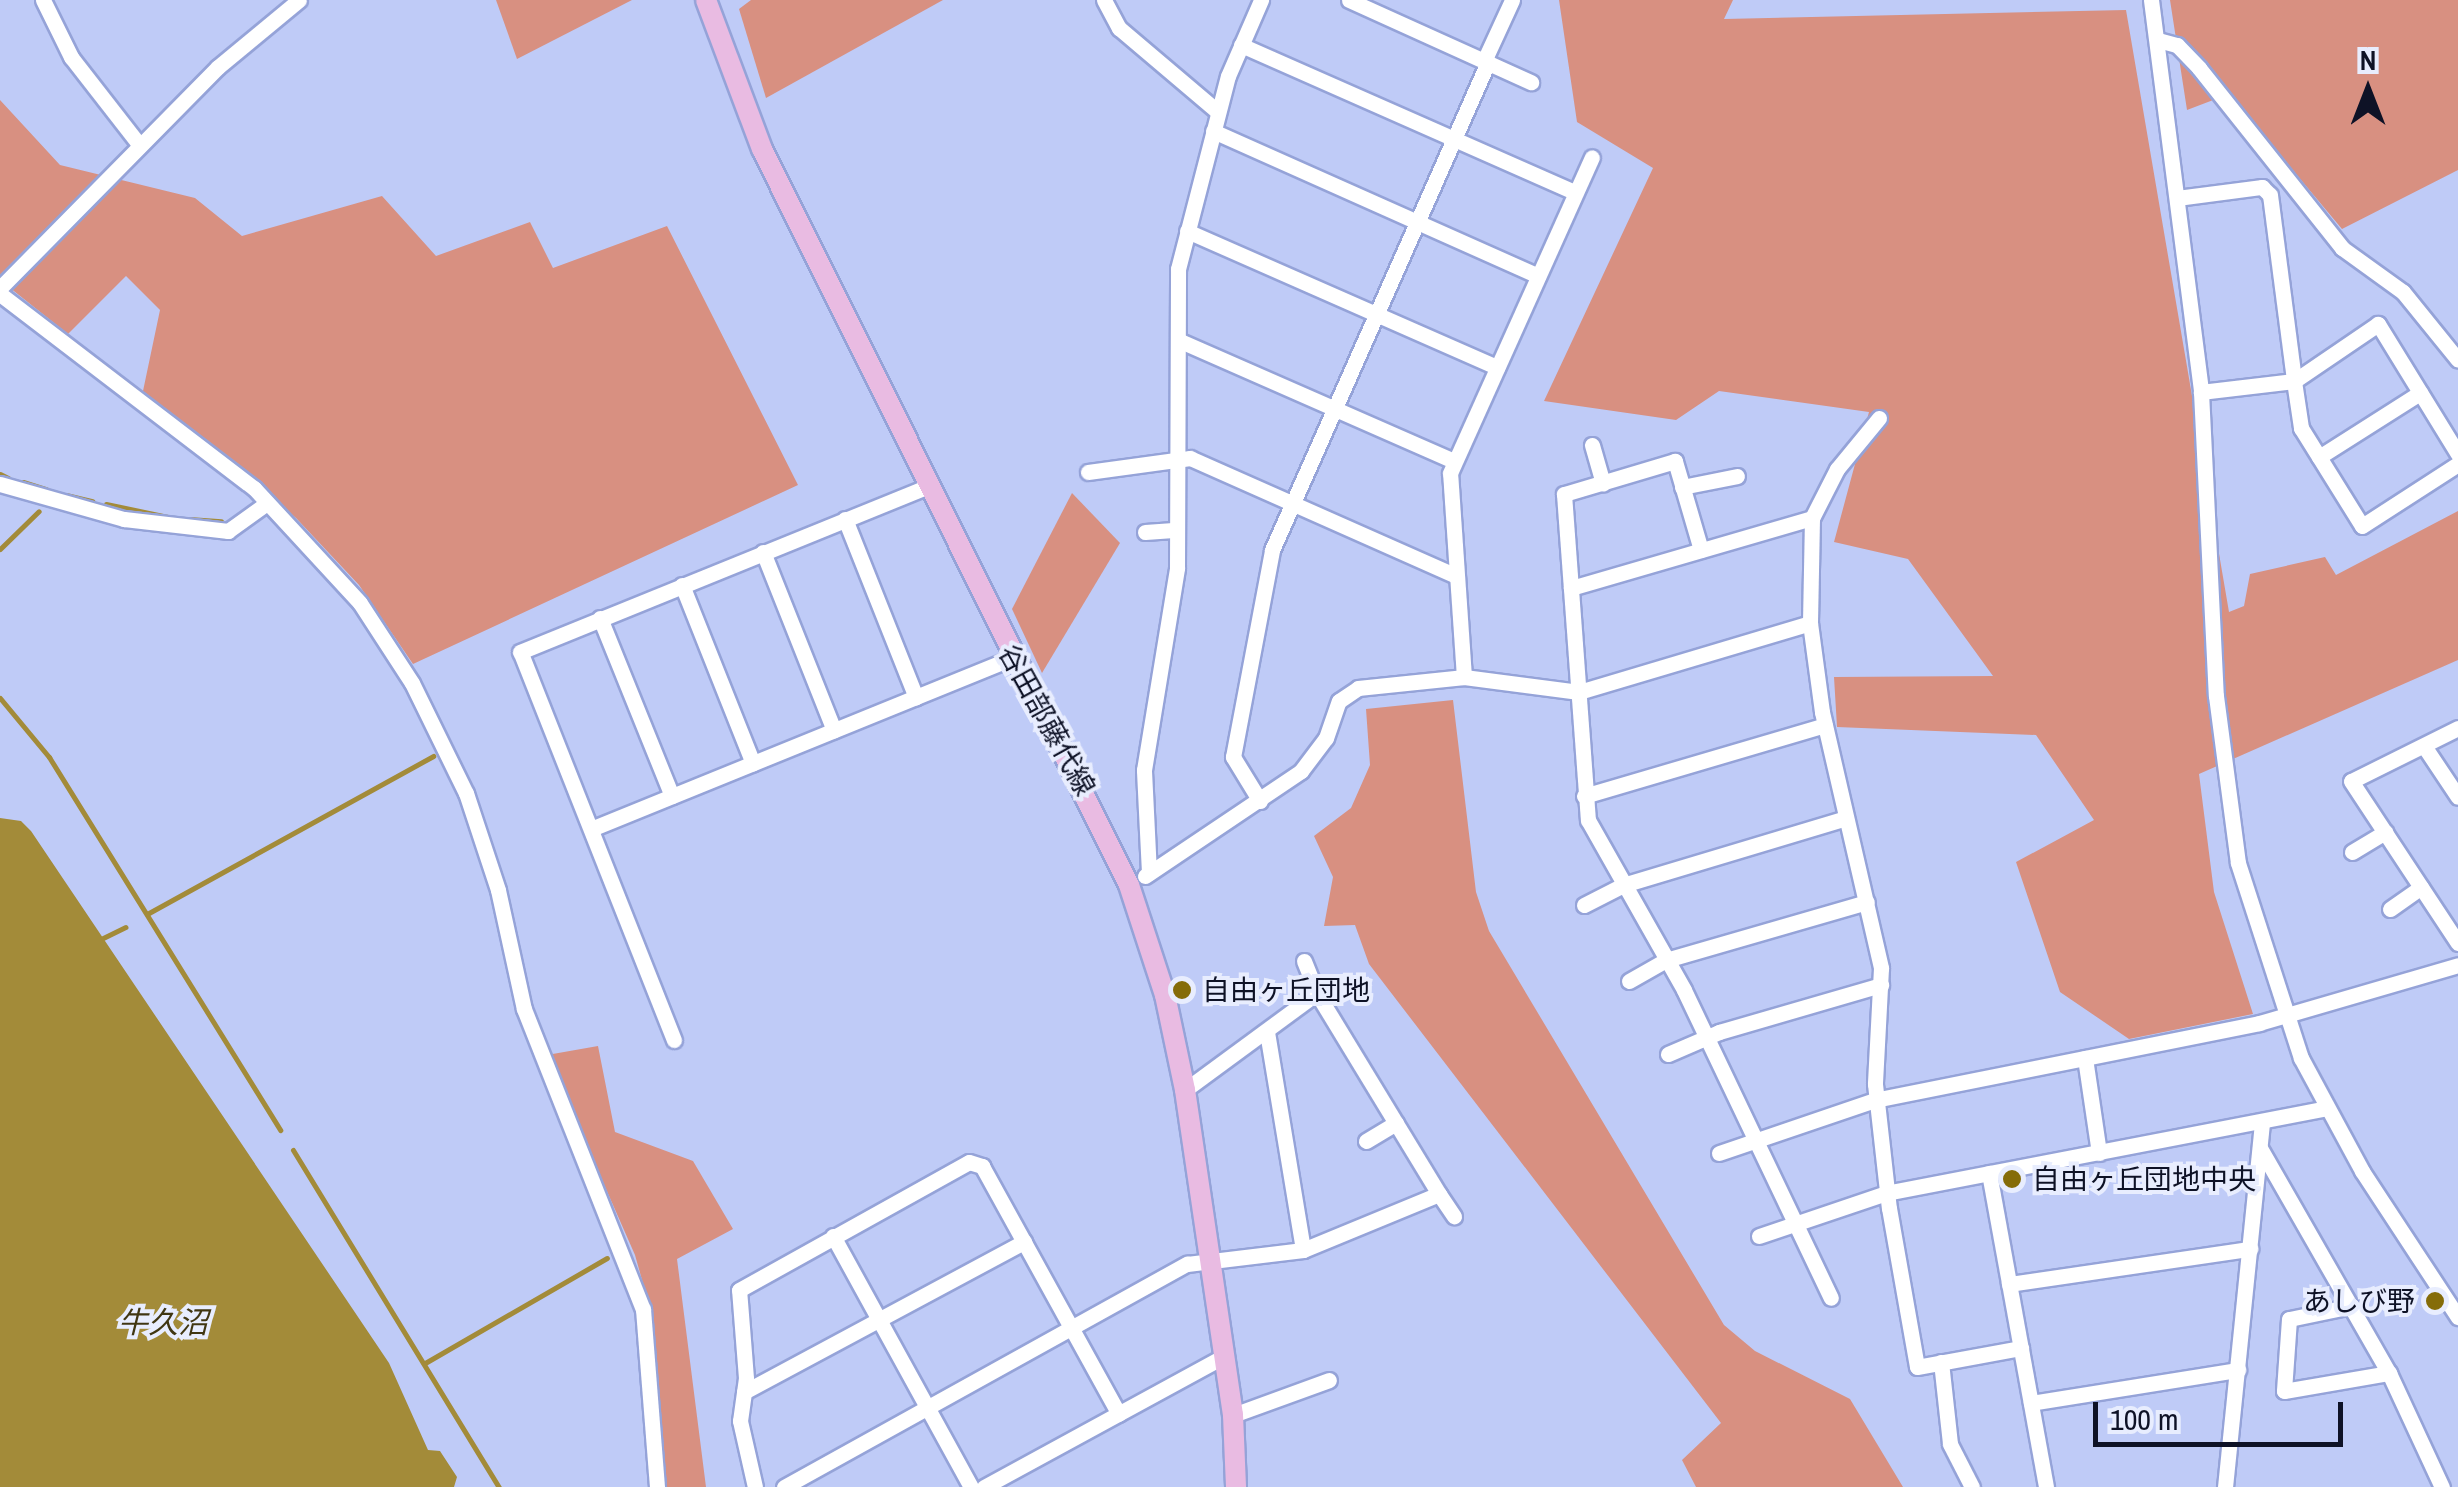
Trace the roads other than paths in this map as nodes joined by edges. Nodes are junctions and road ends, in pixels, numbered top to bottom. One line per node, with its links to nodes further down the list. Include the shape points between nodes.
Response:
1 (43, 0): 16 (street, via 71,56)
2 (299, 0): 16 (street)
3 (706, 0): 43 (main road, 谷田部藤代線, via 762,149)
4 (1104, 0): 13 (street, via 1119,28)
5 (1261, 0): 10 (street)
6 (1349, 0): 11 (street)
7 (1512, 0): 11 (street)
8 (2151, 0): 9 (street)
9 (2158, 40): 19 (street); 26 (street, via 2177,44 2342,248 2403,292)
10 (1241, 45): 13 (street); 15 (street)
11 (1486, 62): 12 (street); 15 (street)
12 (1531, 82)
13 (1218, 111): 14 (street)
14 (1213, 131): 20 (street); 21 (street)
15 (1454, 139): 18 (street); 20 (street)
16 (138, 144): 23 (street)
17 (1592, 157): 18 (street)
18 (1574, 192): 22 (street)
19 (2176, 198): 28 (street, via 2262,188 2270,195); 29 (street)
20 (1418, 222): 22 (street); 24 (street)
21 (1187, 231): 24 (street); 25 (street, via 1178,270)
22 (1538, 276): 27 (street)
23 (0, 291): 45 (street)
24 (1377, 314): 27 (street); 31 (street)
25 (1178, 340): 31 (street); 35 (street)
26 (2458, 360)
27 (1497, 366): 37 (street)
28 (2294, 381): 29 (street); 30 (street, via 2378,324); 36 (street, via 2301,428)
29 (2201, 392): 89 (street, via 2225,789 2250,908)
30 (2420, 392): 34 (street); 36 (street)
31 (1336, 408): 37 (street); 46 (street)
32 (1879, 418): 47 (street, via 1837,469)
33 (1592, 445): 41 (street)
34 (2458, 454)
35 (1178, 458): 39 (street); 46 (street); 49 (street)
36 (2319, 458): 38 (street, via 2362,526)
37 (1454, 460): 53 (street)
38 (2458, 464)
39 (1088, 472)
40 (1737, 476): 44 (street)
41 (1603, 482): 44 (street, via 1675,461); 55 (street, via 1564,494)
42 (0, 484): 45 (street, via 124,519 228,531)
43 (926, 487): 48 (street); 58 (main road, 谷田部藤代線)
44 (1682, 487): 51 (street)
45 (267, 502): 133 (street, via 360,603 412,682 466,794 498,890 524,1009 644,1309)
46 (1293, 504): 53 (street); 70 (street, via 1272,550 1233,758)
47 (1812, 518): 51 (street); 57 (street)
48 (845, 519): 52 (street); 61 (street)
49 (1177, 530): 50 (street); 75 (street, via 1177,568 1144,770)
50 (1145, 532)
51 (1700, 550): 55 (street)
52 (763, 552): 54 (street); 64 (street)
53 (1456, 576): 59 (street)
54 (682, 585): 56 (street); 66 (street)
55 (1571, 588): 60 (street)
56 (600, 618): 67 (street); 72 (street, via 520,652)
57 (1810, 623): 60 (street); 62 (street)
58 (1013, 658): 61 (street); 76 (main road, 谷田部藤代線)
59 (1464, 677): 60 (street); 70 (street, via 1349,691 1316,755)
60 (1579, 692): 68 (street)
61 (916, 697): 64 (street)
62 (1825, 726): 68 (street); 71 (street)
63 (2458, 728): 65 (street)
64 (834, 730): 66 (street)
65 (2424, 746): 69 (street); 73 (street, via 2351,782)
66 (753, 763): 67 (street)
67 (672, 796): 72 (street)
68 (1584, 796): 77 (street, via 1594,834)
69 (2458, 797)
70 (1260, 801): 75 (street)
71 (1846, 818): 77 (street); 79 (street)
72 (591, 829): 92 (street)
73 (2385, 832): 74 (street); 78 (street)
74 (2352, 852)
75 (1149, 874): 76 (street)
76 (1129, 885): 95 (main road, 谷田部藤代線, via 1165,994)
77 (1623, 885): 80 (street); 83 (street)
78 (2421, 887): 81 (street); 82 (street)
79 (1867, 902): 83 (street); 87 (street)
80 (1584, 906)
81 (2390, 909)
82 (2458, 943)
83 (1666, 960): 86 (street); 91 (street)
84 (1304, 962): 88 (street)
85 (2458, 965): 89 (street)
86 (1629, 981)
87 (1882, 985): 91 (street); 96 (street)
88 (1316, 994): 90 (street); 99 (street)
89 (2284, 1016): 94 (street); 97 (street)
90 (1267, 1032): 95 (street); 114 (street)
91 (1704, 1039): 93 (street); 100 (street)
92 (674, 1040)
93 (1668, 1054)
94 (2085, 1058): 96 (street); 103 (street)
95 (1184, 1090): 115 (main road, 谷田部藤代線)
96 (1876, 1100): 100 (street); 106 (street)
97 (2326, 1108): 98 (street); 119 (street)
98 (2262, 1122): 102 (street); 103 (street)
99 (1396, 1123): 101 (street); 107 (street)
100 (1754, 1136): 104 (street); 109 (street)
101 (1366, 1142)
102 (2260, 1148): 113 (street); 118 (street)
103 (2099, 1152): 105 (street)
104 (1719, 1153)
105 (1989, 1173): 106 (street); 116 (street)
106 (1886, 1193): 109 (street); 124 (street, via 1917,1366)
107 (1439, 1194): 108 (street); 114 (street)
108 (1454, 1216)
109 (1793, 1220): 111 (street); 117 (street)
110 (833, 1236): 112 (street, via 969,1162 982,1166); 120 (street); 128 (street, via 739,1290)
111 (1760, 1236)
112 (1024, 1242): 120 (street); 121 (street)
113 (2250, 1249): 116 (street); 125 (street)
114 (1303, 1250): 115 (street)
115 (1210, 1262): 121 (street, via 1187,1264); 123 (main road, 谷田部藤代線)
116 (2010, 1284): 122 (street)
117 (1831, 1298)
118 (2352, 1306): 126 (street); 126 (street, via 2290,1318 2284,1391)
119 (2458, 1317)
120 (880, 1322): 128 (street); 130 (street)
121 (1072, 1328): 130 (street); 131 (street)
122 (2021, 1348): 124 (street); 129 (street)
123 (1224, 1356): 131 (street); 132 (main road, 谷田部藤代線)
124 (1941, 1362): 139 (street, via 1950,1444)
125 (2238, 1370): 129 (street); 141 (street)
126 (2389, 1374): 142 (street)
127 (1328, 1380): 132 (street)
128 (744, 1392): 134 (street, via 740,1422)
129 (2032, 1403): 140 (street)
130 (927, 1407): 135 (street); 136 (street)
131 (1119, 1414): 137 (street)
132 (1232, 1415): 138 (main road, 谷田部藤代線)
133 (656, 1487)
134 (755, 1487)
135 (784, 1487)
136 (971, 1487)
137 (984, 1487)
138 (1236, 1487)
139 (1972, 1487)
140 (2046, 1487)
141 (2225, 1487)
142 (2442, 1487)

